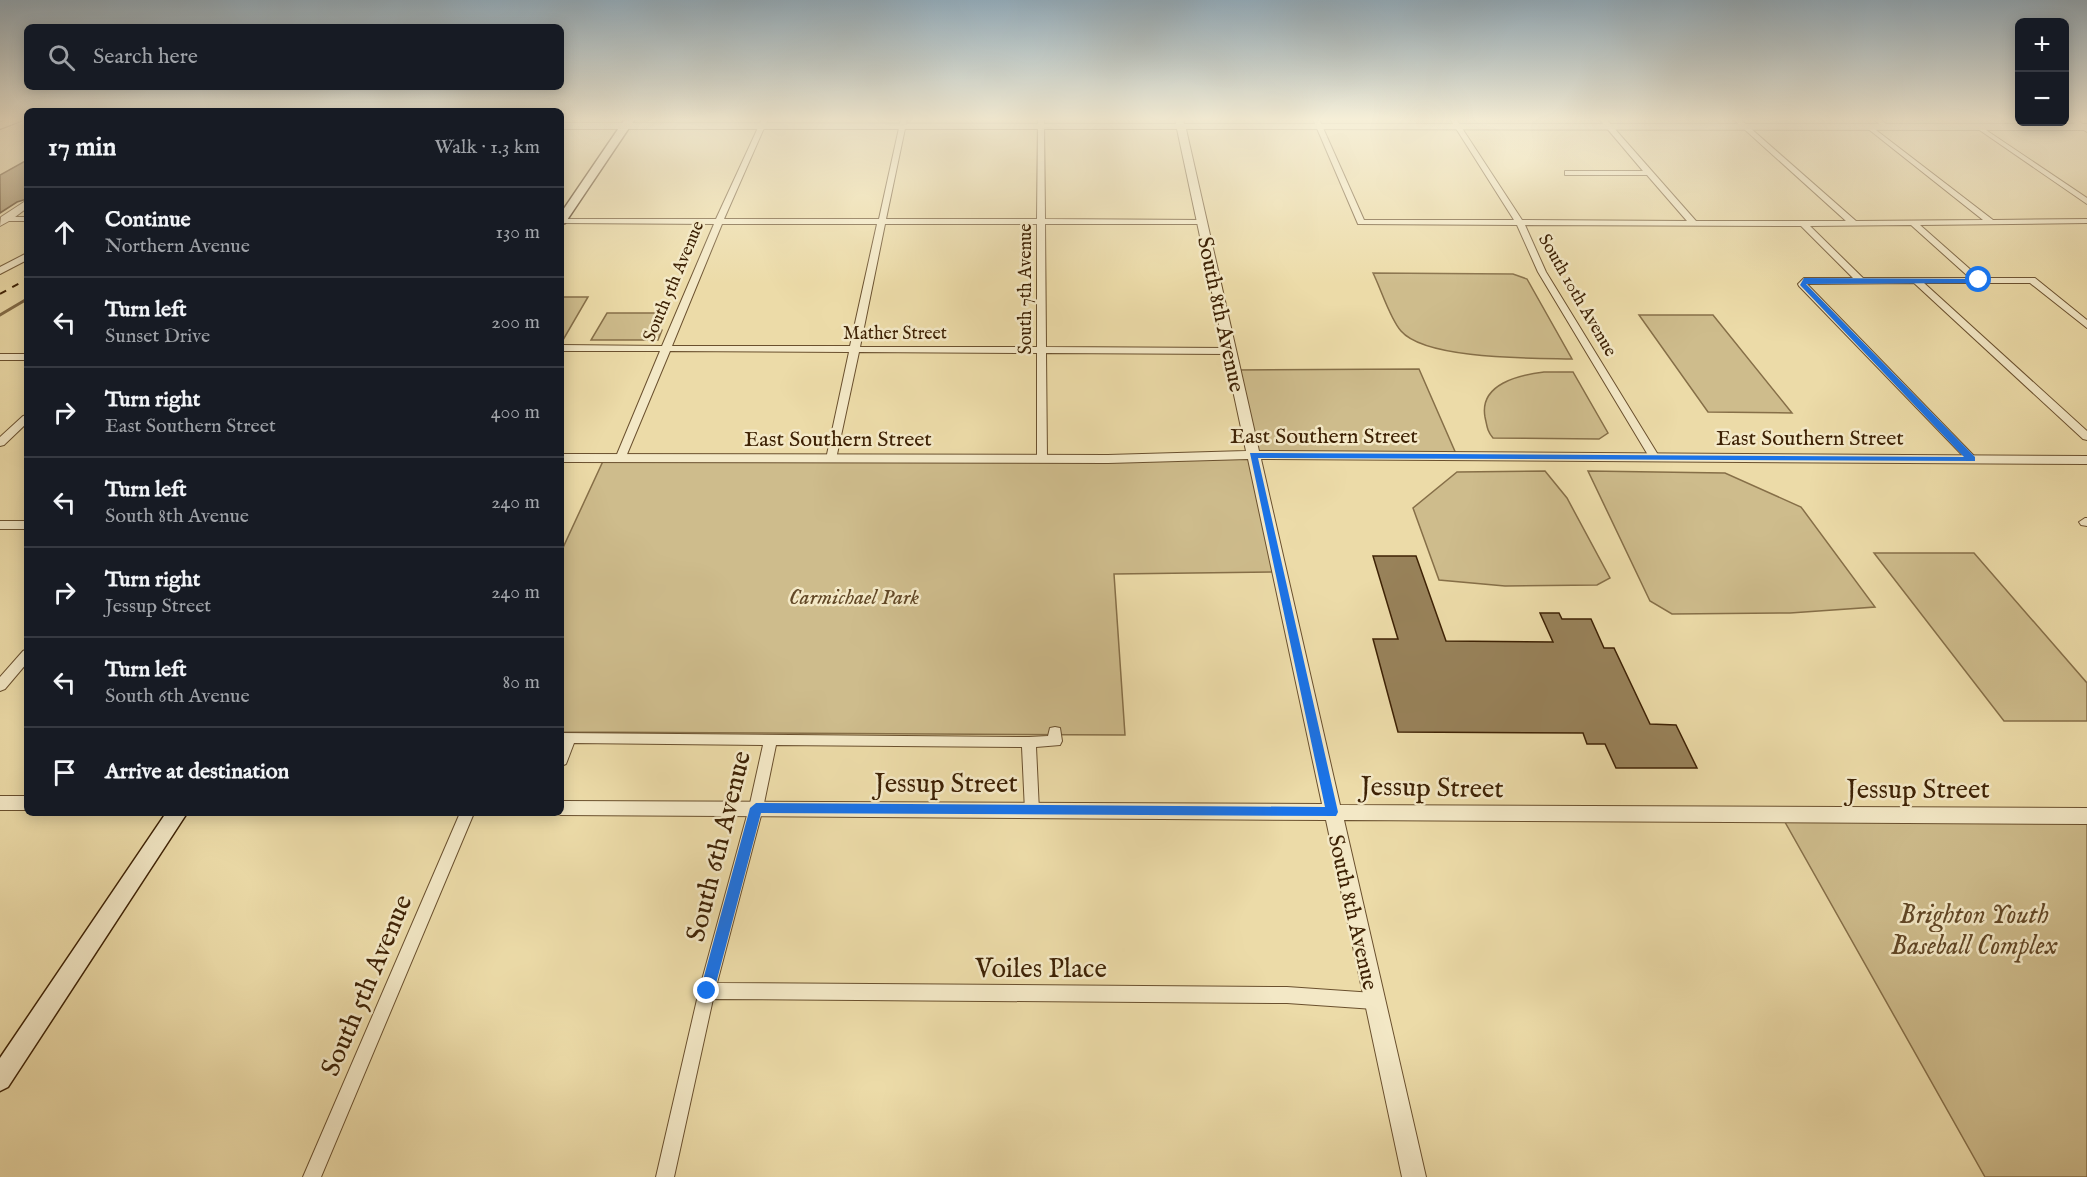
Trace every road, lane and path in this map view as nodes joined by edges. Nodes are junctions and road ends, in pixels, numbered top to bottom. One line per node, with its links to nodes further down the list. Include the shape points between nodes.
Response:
1 (593, 174): 14 (main road)
2 (741, 174): 18 (street, South 5th Avenue)
3 (893, 174): 24 (street)
4 (1041, 174): 25 (street, South 7th Avenue)
5 (1191, 174): 20 (street, South 8th Avenue)
6 (1340, 174): 21 (street, via 1361,222)
7 (1489, 174): 21 (street, South 10th Avenue)
8 (1650, 174): 26 (street)
9 (1798, 174): 27 (street)
10 (1929, 174): 23 (street)
11 (2048, 174): 12 (street)
12 (2087, 202)
13 (24, 206): 16 (street)
14 (564, 217)
15 (24, 219): 16 (street)
16 (2, 220)
17 (564, 221): 18 (street)
18 (719, 221): 24 (street); 36 (street, South 5th Avenue)
19 (2087, 221): 23 (street)
20 (1202, 222): 25 (street); 39 (street, South 8th Avenue)
21 (1520, 222): 26 (street); 47 (street, South 10th Avenue, via 1542,272)
22 (1912, 222): 23 (street); 27 (street); 31 (street)
23 (1990, 222)
24 (883, 223): 25 (street); 37 (street)
25 (1041, 223): 38 (street, South 7th Avenue)
26 (1693, 223): 28 (street)
27 (1853, 223): 28 (street)
28 (1803, 224): 32 (street)
29 (24, 258): 30 (street)
30 (0, 271)
31 (1979, 280): 33 (street); 34 (street, via 2032,280)
32 (1861, 281): 33 (street); 51 (street, via 1804,280 1802,284)
33 (1917, 281): 43 (street)
34 (2087, 325)
35 (564, 348): 36 (street, Mather Street)
36 (665, 348): 37 (street, Mather Street); 48 (street, South 5th Avenue)
37 (856, 350): 38 (street, Mather Street); 49 (street)
38 (1041, 350): 39 (street, Mather Street); 50 (street, South 7th Avenue)
39 (1230, 351): 45 (street, South 8th Avenue)
40 (0, 357): 41 (street)
41 (24, 357)
42 (24, 421): 44 (street)
43 (2087, 437)
44 (0, 443)
45 (1253, 455): 47 (street, East Southern Street); 50 (street, East Southern Street); 66 (street, South 8th Avenue)
46 (564, 458): 48 (street, East Southern Street)
47 (1655, 458): 51 (street, East Southern Street)
48 (620, 459): 49 (street, East Southern Street)
49 (831, 459): 50 (street, East Southern Street)
50 (1042, 459)
51 (1972, 459): 52 (street, East Southern Street)
52 (2087, 460)
53 (0, 525): 54 (street)
54 (24, 525)
55 (24, 658): 56 (street)
56 (0, 686)
57 (1055, 732): 60 (street, via 1055,741)
58 (765, 737): 59 (street); 60 (street); 64 (street, South 6th Avenue)
59 (565, 738)
60 (1029, 742): 65 (street)
61 (0, 803): 62 (street)
62 (24, 803)
63 (564, 808): 64 (street, Jessup Street)
64 (756, 808): 65 (street, Jessup Street); 70 (street, South 6th Avenue)
65 (1032, 811): 66 (street, Jessup Street)
66 (1332, 812): 69 (street, Jessup Street); 71 (street, South 8th Avenue)
67 (175, 816): 72 (main road)
68 (466, 816): 73 (street, South 5th Avenue)
69 (2087, 816)
70 (707, 991): 71 (street, Voiles Place, via 1287,995); 74 (street, South 6th Avenue)
71 (1374, 1001): 75 (street, South 8th Avenue)
72 (0, 1079)
73 (312, 1177)
74 (665, 1177)
75 (1414, 1177)

